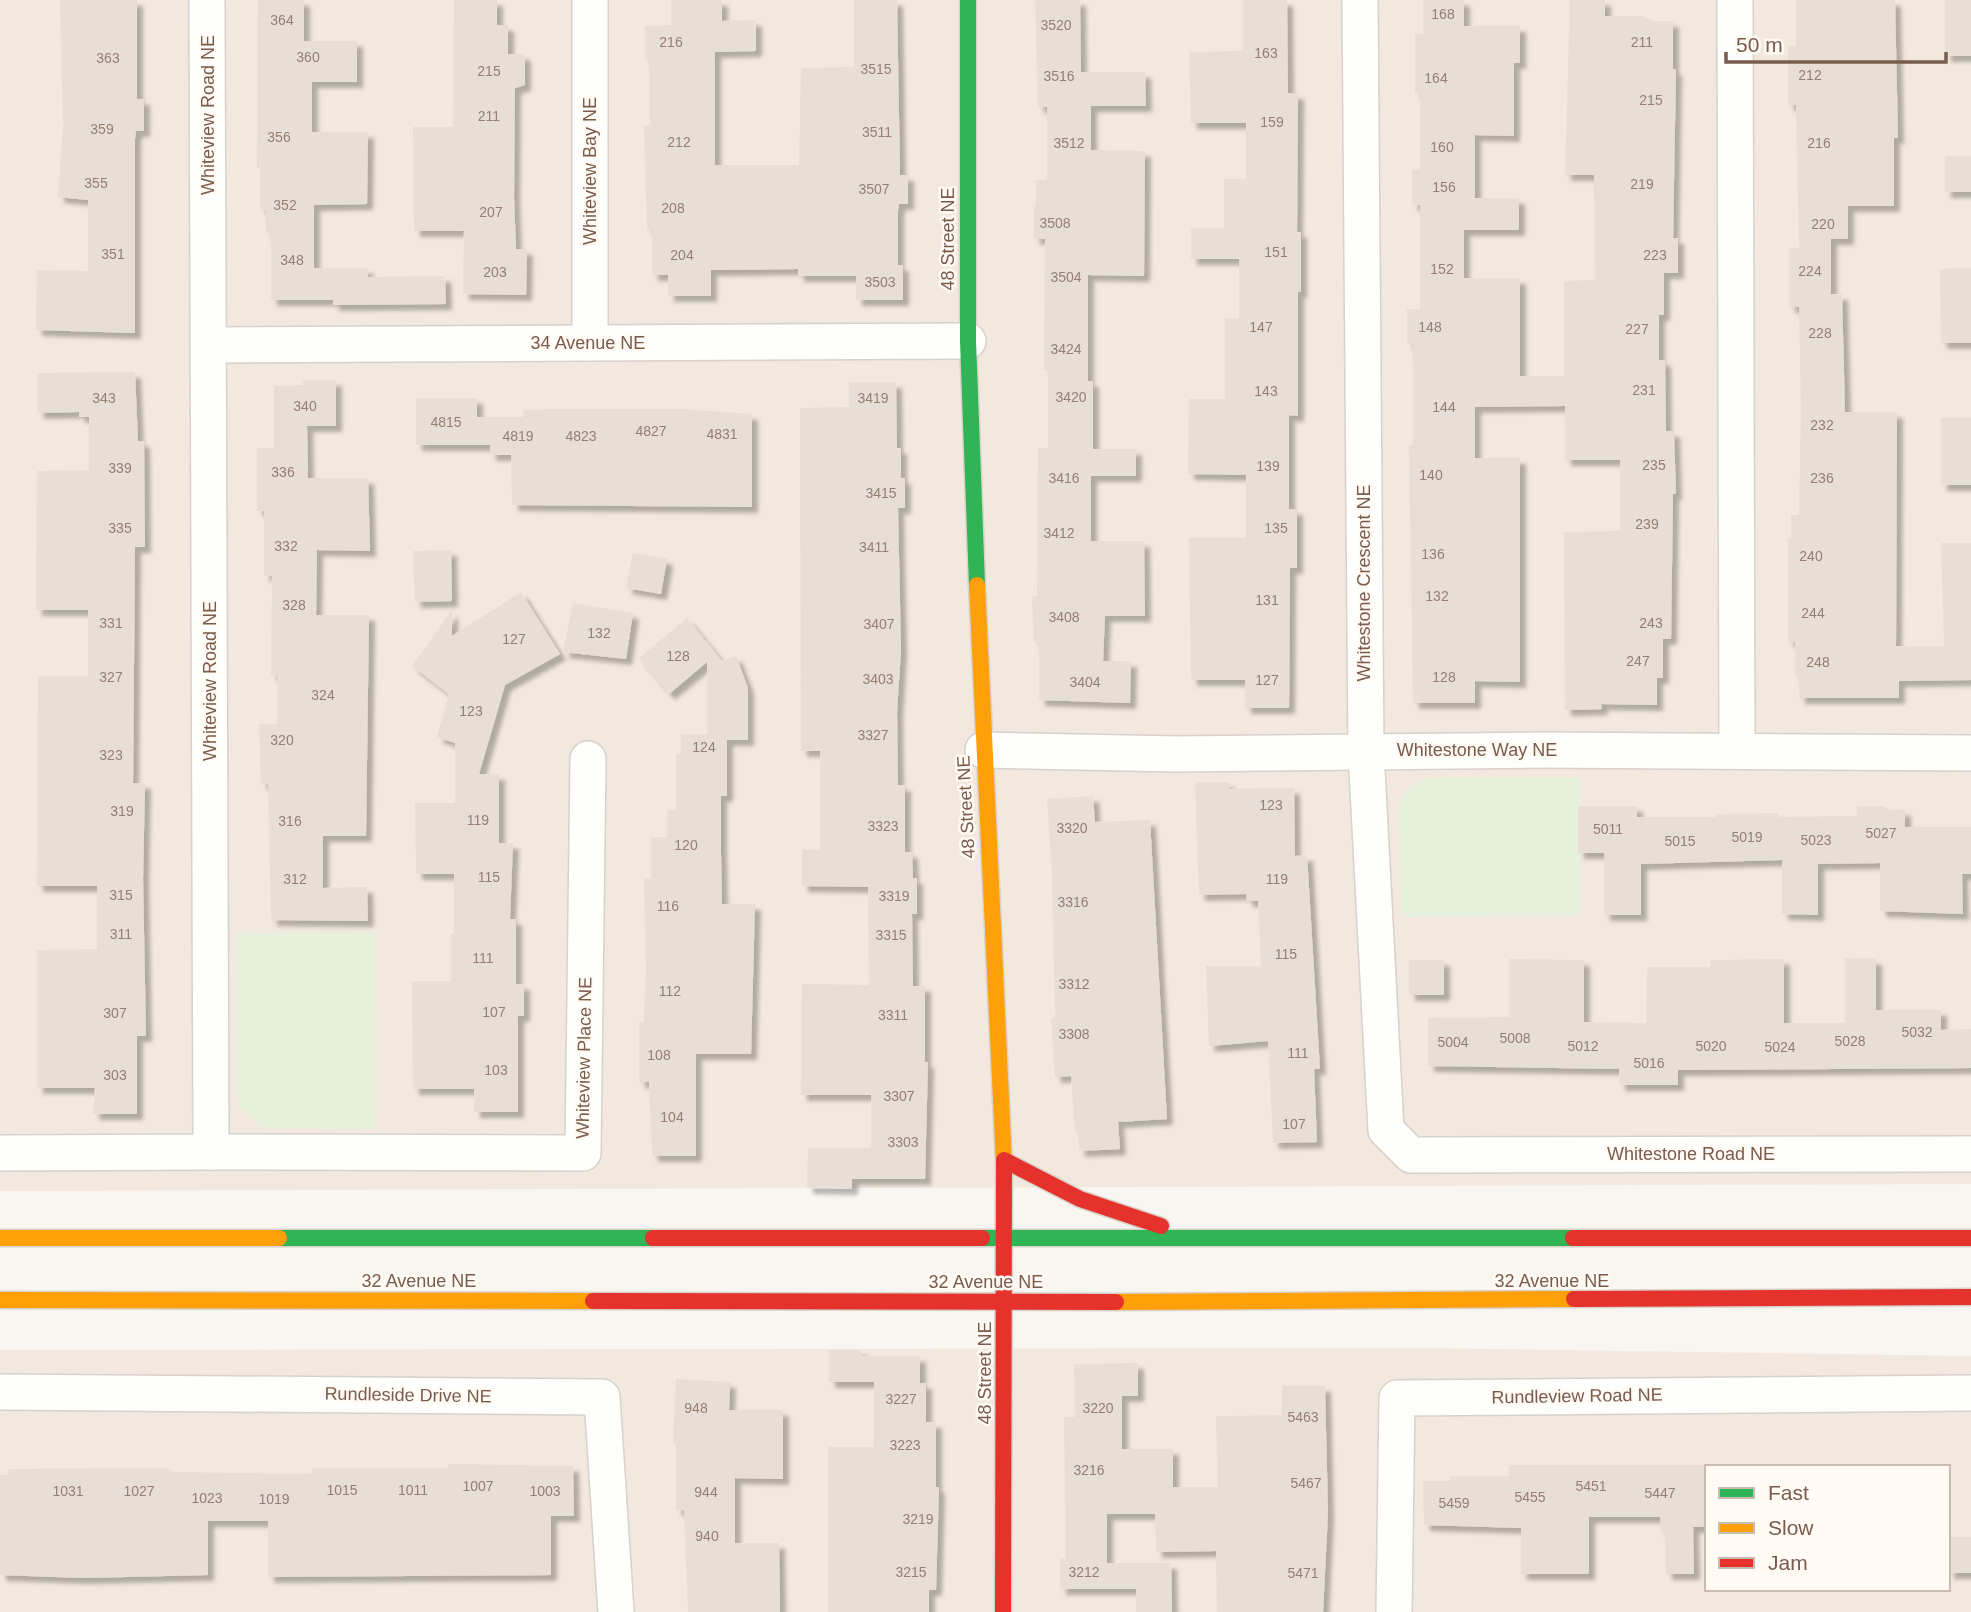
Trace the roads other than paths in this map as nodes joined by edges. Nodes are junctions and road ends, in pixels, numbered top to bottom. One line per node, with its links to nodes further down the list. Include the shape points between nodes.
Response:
1 (207, 0): 8 (street, Whiteview Road NE)
2 (590, 0): 7 (street, Whiteview Bay NE)
3 (968, 0): 6 (main road, 48 Street NE)
4 (1360, 0): 10 (street, Whitestone Crescent NE)
5 (1735, 0): 11 (street)
6 (968, 341): 7 (street, 34 Avenue NE); 9 (main road, 48 Street NE)
7 (590, 343): 8 (street, 34 Avenue NE)
8 (209, 345): 14 (street, Whiteview Road NE)
9 (983, 750): 10 (street, Whitestone Way NE); 18 (main road, 48 Street NE)
10 (1366, 751): 11 (street, Whitestone Way NE); 17 (street, Whitestone Crescent NE, via 1387,1130)
11 (1737, 751): 12 (street, Whitestone Way NE)
12 (1971, 753)
13 (588, 760): 14 (street, Whiteview Place NE, via 583,1153)
14 (211, 1152): 15 (street)
15 (0, 1153)
16 (1971, 1154): 17 (street, Whitestone Road NE)
17 (1410, 1155)
18 (1004, 1160): 20 (main road, 48 Street NE); 21 (main road, via 1055,1190 1115,1214)
19 (0, 1238): 20 (main road)
20 (1002, 1238): 21 (main road); 25 (main road, 48 Street NE)
21 (1207, 1238): 22 (main road)
22 (1971, 1238)
23 (1971, 1297): 25 (main road, 32 Avenue NE)
24 (0, 1300): 25 (main road, 32 Avenue NE)
25 (1004, 1301): 29 (main road, 48 Street NE)
26 (0, 1392): 28 (street, Rundleside Drive NE, via 602,1397)
27 (1971, 1392): 30 (street, Rundleview Road NE, via 1397,1398)
28 (616, 1612)
29 (1003, 1612)
30 (1394, 1612)

